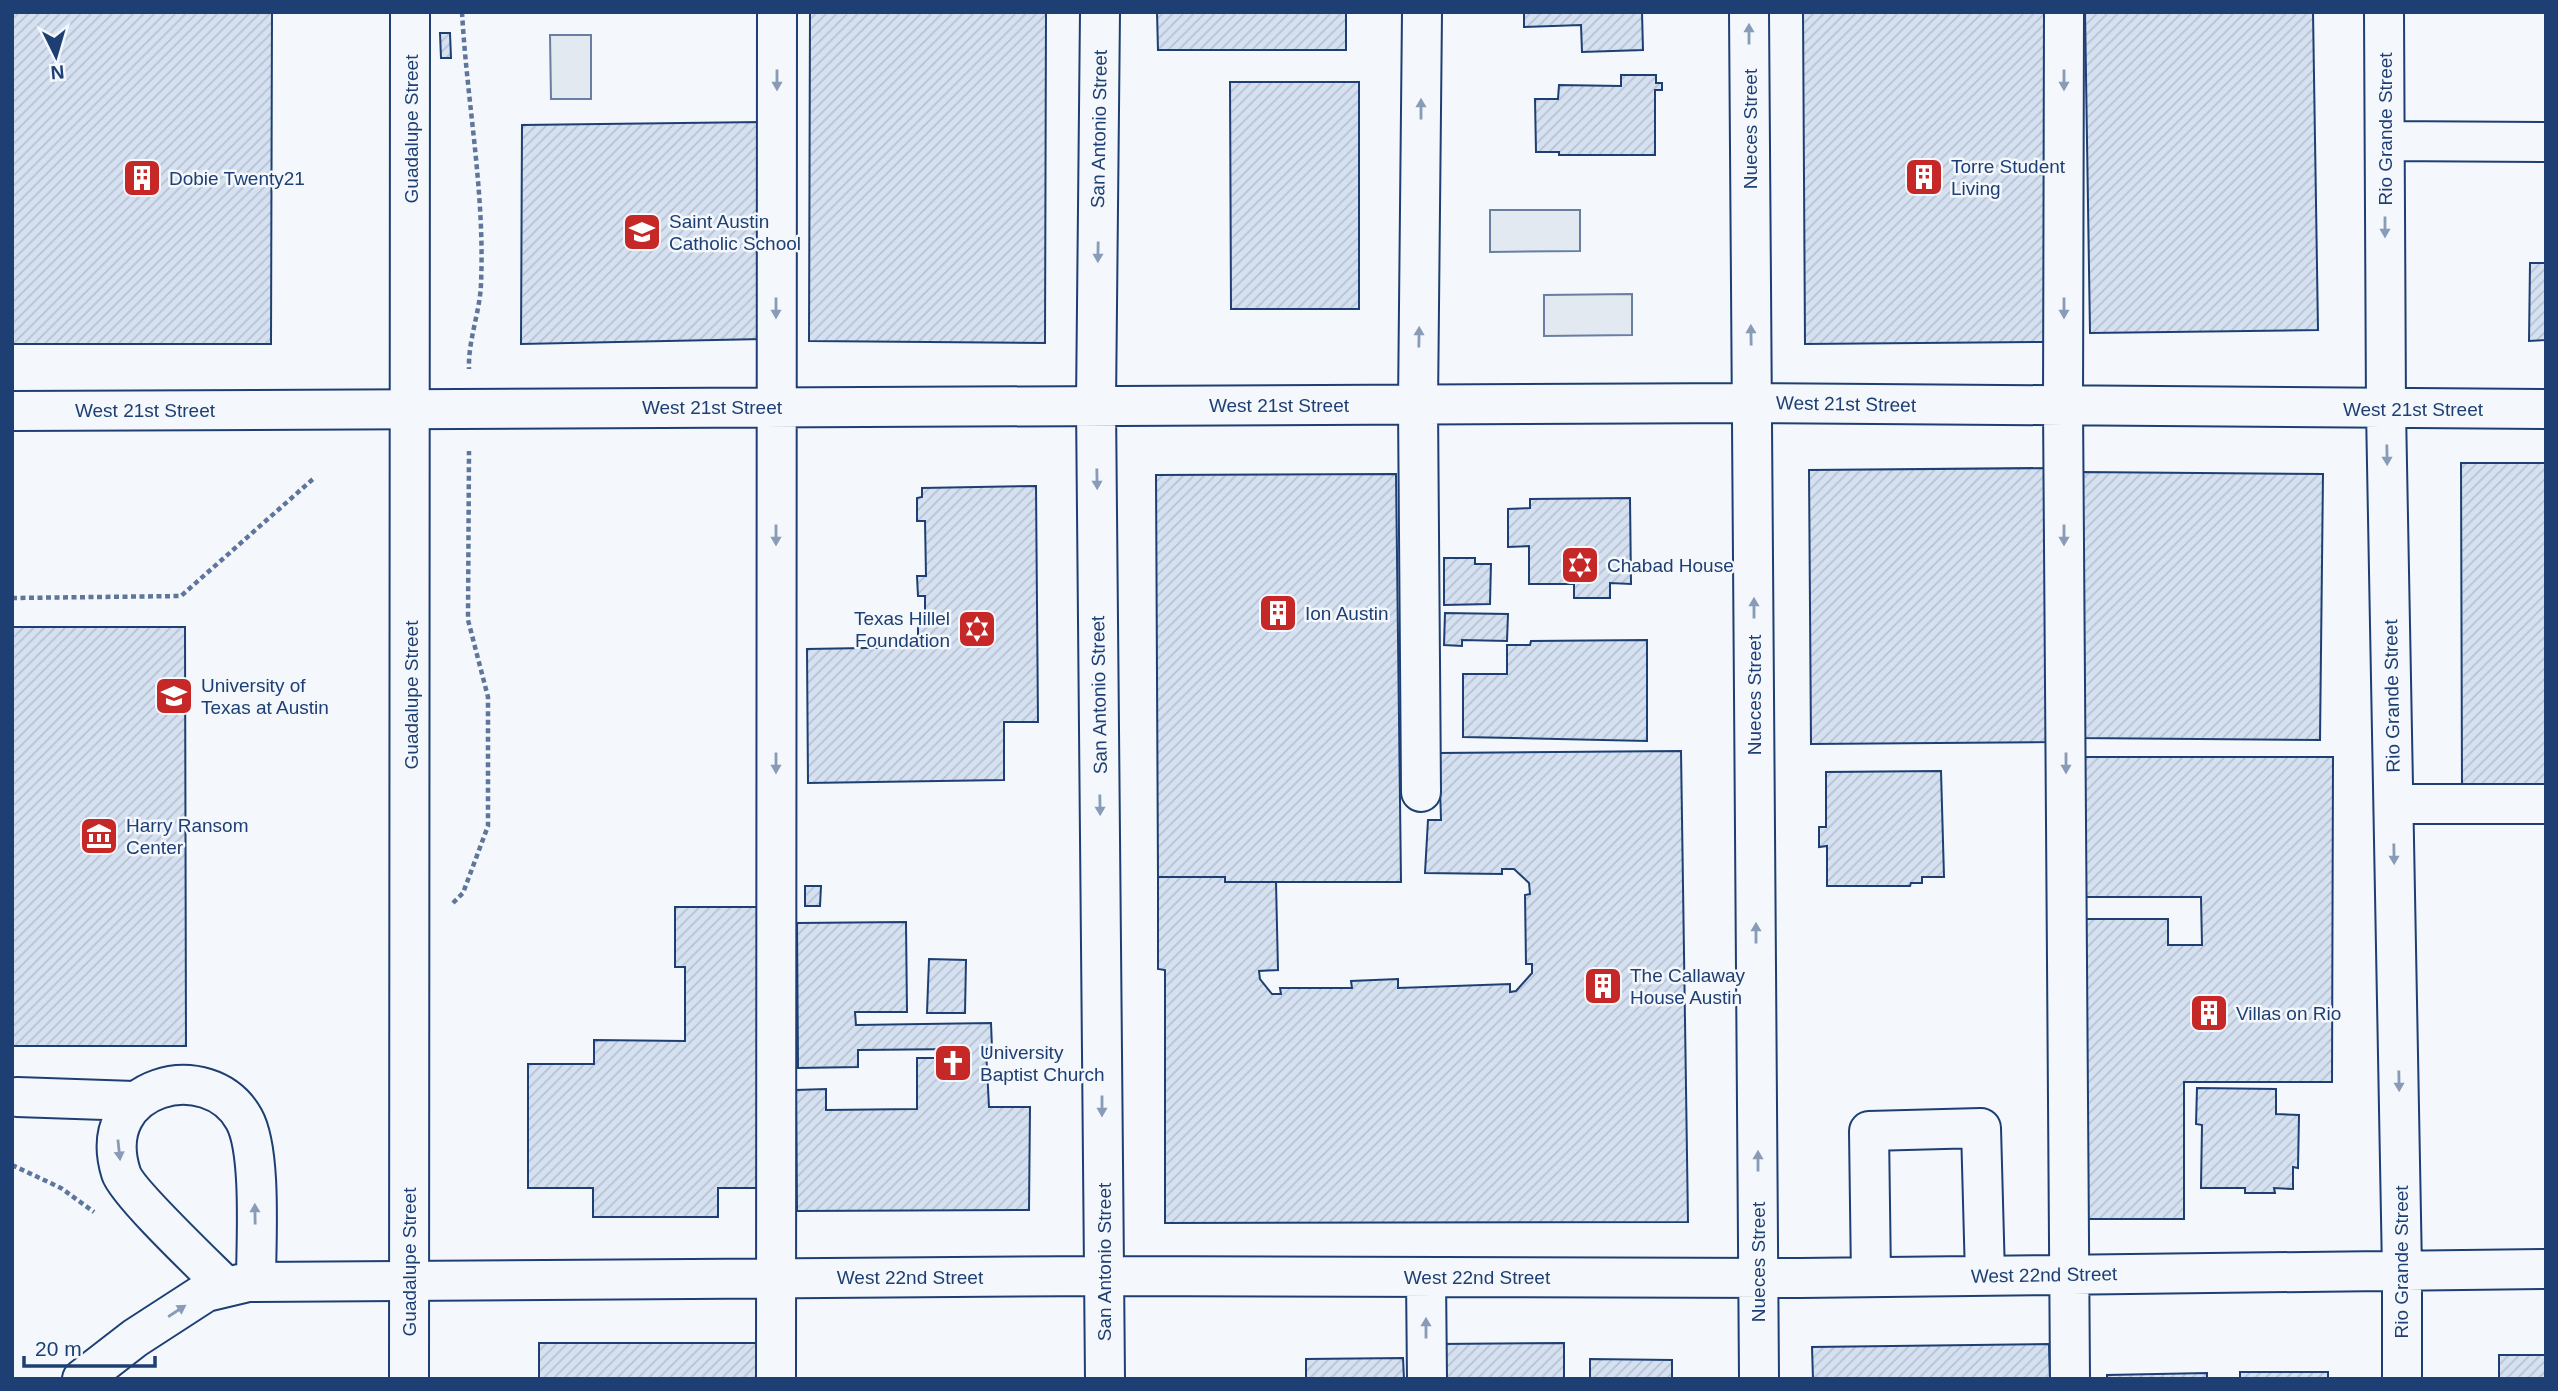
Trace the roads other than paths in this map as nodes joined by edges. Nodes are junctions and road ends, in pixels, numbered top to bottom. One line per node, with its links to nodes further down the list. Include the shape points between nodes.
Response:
1 (410, 12): 15 (street, Guadalupe Street)
2 (777, 12): 14 (street, one-way to 14)
3 (1100, 12): 10 (street, San Antonio Street, one-way to 10)
4 (1422, 12): 12 (street, one-way to 4)
5 (1749, 12): 11 (street, Nueces Street, one-way to 5)
6 (2064, 12): 13 (street, one-way to 13)
7 (2384, 12): 8 (street, Rio Grande Street)
8 (2385, 141): 9 (street); 17 (street, Rio Grande Street, one-way to 17)
9 (2546, 142)
10 (1096, 404): 12 (street, West 21st Street); 14 (street, West 21st Street); 27 (street, San Antonio Street, one-way to 27)
11 (1752, 404): 12 (street, West 21st Street); 13 (street, West 21st Street); 32 (street, Nueces Street, one-way to 11)
12 (1418, 405): 19 (street)
13 (2063, 406): 17 (street, West 21st Street); 26 (street, one-way to 26)
14 (776, 407): 15 (street, West 21st Street); 31 (street, one-way to 31)
15 (412, 409): 18 (street, West 21st Street); 33 (street, Guadalupe Street)
16 (2546, 409): 17 (street, West 21st Street)
17 (2386, 410): 20 (street, Rio Grande Street, one-way to 20)
18 (12, 411)
19 (1421, 792)
20 (2394, 804): 21 (street); 25 (street, Rio Grande Street, one-way to 25)
21 (2546, 804)
22 (17, 1097): 23 (street)
23 (134, 1101): 34 (street, one-way to 34, via 118,1125 122,1175); 34 (street, one-way to 23, via 255,1182 244,1119 226,1098 206,1087 168,1085)
24 (2546, 1269): 25 (street, West 22nd Street)
25 (2402, 1270): 26 (street, West 22nd Street); 42 (street, Rio Grande Street)
26 (2069, 1275): 28 (street, West 22nd Street); 41 (street)
27 (1104, 1276): 29 (street, West 22nd Street); 31 (street, West 22nd Street); 38 (street, San Antonio Street)
28 (1985, 1276): 30 (street, West 22nd Street); 30 (street, via 1981,1128 1869,1131)
29 (1426, 1277): 32 (street, West 22nd Street); 39 (street, one-way to 29)
30 (1871, 1277): 32 (street, West 22nd Street)
31 (775, 1278): 33 (street, West 22nd Street); 37 (street)
32 (1758, 1278): 40 (street, Nueces Street)
33 (409, 1280): 34 (street, West 22nd Street); 36 (street, Guadalupe Street)
34 (241, 1284): 35 (street, one-way to 34, via 206,1292)
35 (82, 1379)
36 (409, 1379)
37 (776, 1379)
38 (1105, 1379)
39 (1427, 1379)
40 (1759, 1379)
41 (2070, 1379)
42 (2402, 1379)

